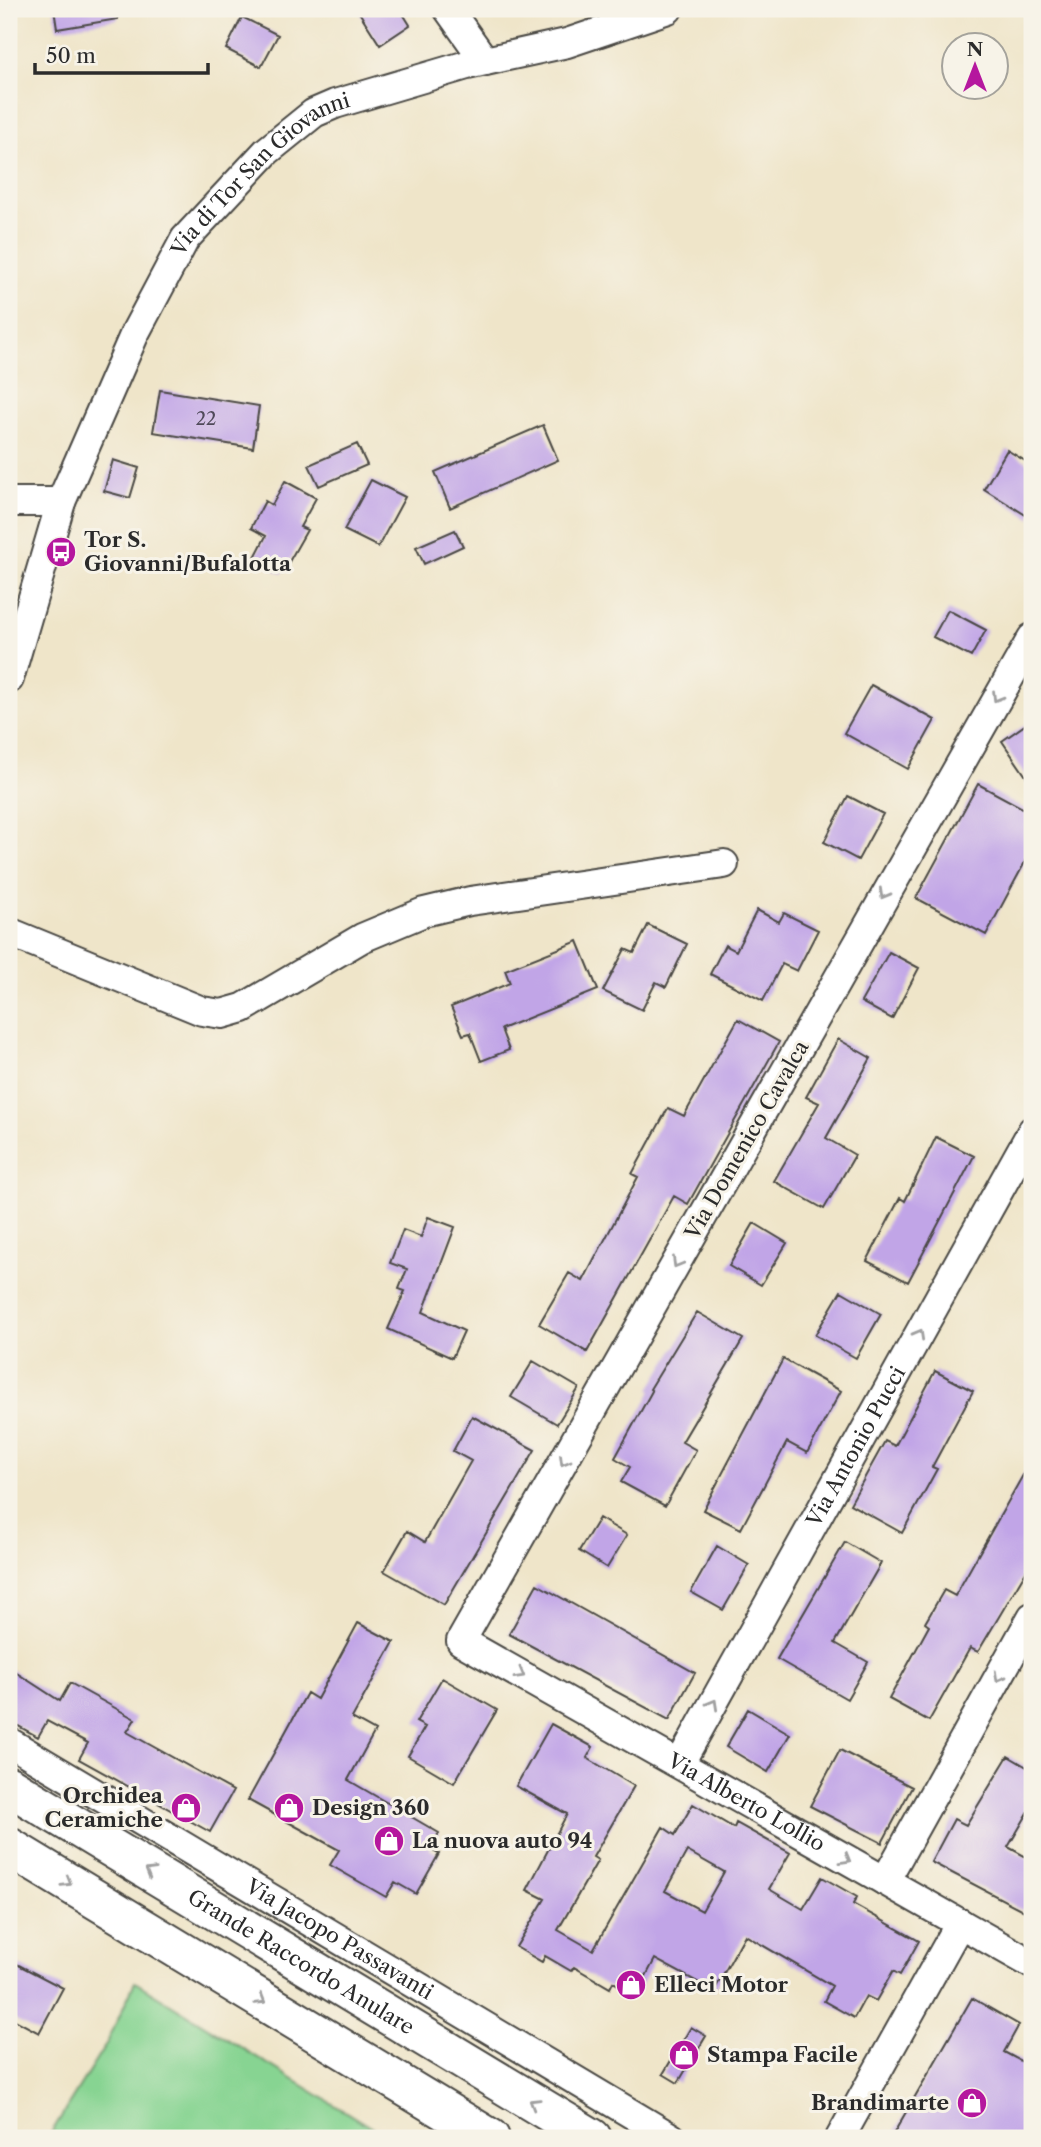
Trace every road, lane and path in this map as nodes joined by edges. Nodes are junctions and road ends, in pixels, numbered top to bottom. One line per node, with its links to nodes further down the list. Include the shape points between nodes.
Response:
1 (447, 9): 3 (street)
2 (668, 9): 3 (street, Via di Tor San Giovanni, via 567,43)
3 (485, 61): 5 (street, Via di Tor San Giovanni, via 335,104 314,113 267,151 185,239 135,333)
4 (9, 502): 5 (street)
5 (61, 502): 6 (street, Via di Tor San Giovanni)
6 (44, 557): 7 (street); 9 (street)
7 (9, 612)
8 (1032, 638): 14 (street, Via Domenico Cavalca, one-way to 14)
9 (9, 679)
10 (724, 864): 11 (street, via 470,901 424,912 362,938 243,1008 222,1014 202,1011)
11 (9, 932)
12 (1032, 1131): 16 (street, Via Antonio Pucci, one-way to 12)
13 (1032, 1617): 19 (street, one-way to 19)
14 (461, 1641): 16 (street, Via Alberto Lollio, one-way to 16)
15 (9, 1742): 24 (street, Via Jacopo Passavanti)
16 (680, 1763): 19 (street, Via Alberto Lollio, one-way to 19)
17 (9, 1786): 23 (highway, Grande Raccordo Anulare, one-way to 17)
18 (9, 1847): 22 (highway, one-way to 22)
19 (885, 1881): 20 (street, Via Alberto Lollio)
20 (960, 1923): 21 (street, Via Alberto Lollio); 25 (street)
21 (1032, 1964)
22 (490, 2138)
23 (592, 2138)
24 (671, 2138)
25 (840, 2138)

